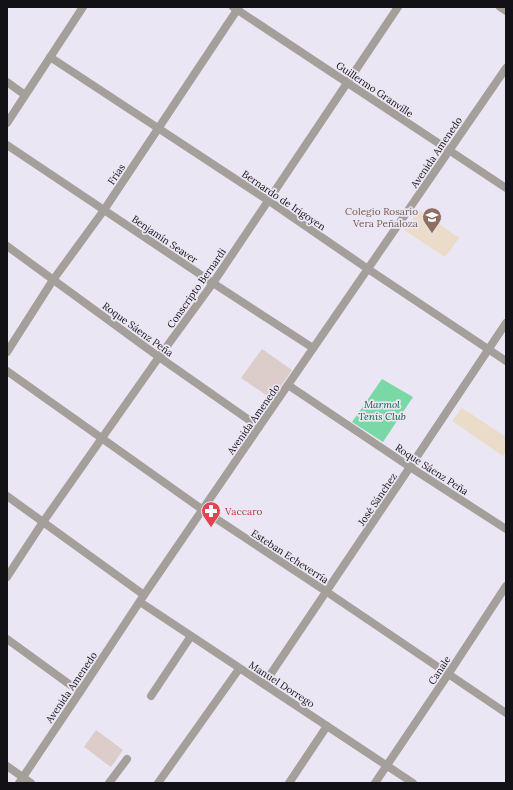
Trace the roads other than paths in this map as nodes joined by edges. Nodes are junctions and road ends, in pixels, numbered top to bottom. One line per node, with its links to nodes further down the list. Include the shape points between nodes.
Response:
1 (84, 7): 6 (street)
2 (398, 7): 9 (street, Conscripto Bernardi)
3 (500, 7): 5 (street)
4 (237, 8): 9 (street, Guillermo Granville); 12 (street, Frías)
5 (506, 11)
6 (50, 57): 10 (street); 12 (street, Bernardo de Irigoyen)
7 (506, 68): 14 (street, Avenida Amenedo)
8 (7, 82): 10 (street)
9 (348, 82): 14 (street, Guillermo Granville); 16 (street, Conscripto Bernardi)
10 (25, 95): 11 (street)
11 (7, 122)
12 (158, 128): 16 (street, Bernardo de Irigoyen); 17 (street, Frías)
13 (7, 145): 17 (street, Benjamín Seaver)
14 (449, 151): 15 (street, Guillermo Granville); 19 (street, Avenida Amenedo)
15 (506, 188)
16 (269, 200): 19 (street, Bernardo de Irigoyen); 21 (street, Conscripto Bernardi)
17 (104, 210): 20 (street, Frías); 21 (street, Benjamín Seaver)
18 (7, 246): 20 (street, Roque Sáenz Peña)
19 (368, 269): 23 (street, Avenida Amenedo); 24 (street, Bernardo de Irigoyen)
20 (53, 280): 25 (street, Frías); 26 (street, Roque Sáenz Peña)
21 (213, 283): 23 (street, Benjamín Seaver); 26 (street, Conscripto Bernardi)
22 (506, 323): 24 (street, José Sánchez)
23 (313, 348): 29 (street, Avenida Amenedo)
24 (489, 350): 27 (street, Bernardo de Irigoyen); 32 (street, José Sánchez)
25 (7, 352)
26 (159, 357): 30 (street, Roque Sáenz Peña); 31 (street, Conscripto Bernardi)
27 (506, 361)
28 (7, 371): 31 (street, Esteban Echeverría)
29 (288, 385): 30 (street, Avenida Amenedo); 32 (street, Roque Sáenz Peña)
30 (259, 427): 34 (street, Avenida Amenedo)
31 (102, 438): 34 (street, Esteban Echeverría); 35 (street, Conscripto Bernardi)
32 (410, 467): 36 (street, Roque Sáenz Peña); 39 (street, José Sánchez)
33 (7, 496): 35 (street)
34 (203, 510): 39 (street, Esteban Echeverría); 40 (street, Avenida Amenedo)
35 (43, 522): 37 (street, Conscripto Bernardi); 40 (street)
36 (506, 530)
37 (7, 577)
38 (506, 586): 45 (street, Canale)
39 (327, 592): 45 (street, Esteban Echeverría); 46 (street, José Sánchez)
40 (144, 595): 41 (street, Avenida Amenedo)
41 (140, 602): 42 (street, Manuel Dorrego); 47 (street, Avenida Amenedo)
42 (192, 636): 44 (street, Manuel Dorrego); 48 (street)
43 (7, 639): 47 (street)
44 (239, 669): 46 (street, Manuel Dorrego); 57 (street)
45 (449, 673): 49 (street, Esteban Echeverría); 53 (street, Canale)
46 (264, 684): 50 (street, Manuel Dorrego)
47 (80, 692): 54 (street, Avenida Amenedo)
48 (151, 696)
49 (506, 713)
50 (327, 726): 53 (street, Manuel Dorrego); 58 (street)
51 (127, 758): 56 (street)
52 (7, 766): 54 (street)
53 (388, 766): 59 (street, Canale); 60 (street, Manuel Dorrego)
54 (21, 780): 55 (street)
55 (32, 783)
56 (109, 783)
57 (158, 783)
58 (289, 783)
59 (376, 783)
60 (413, 783)

